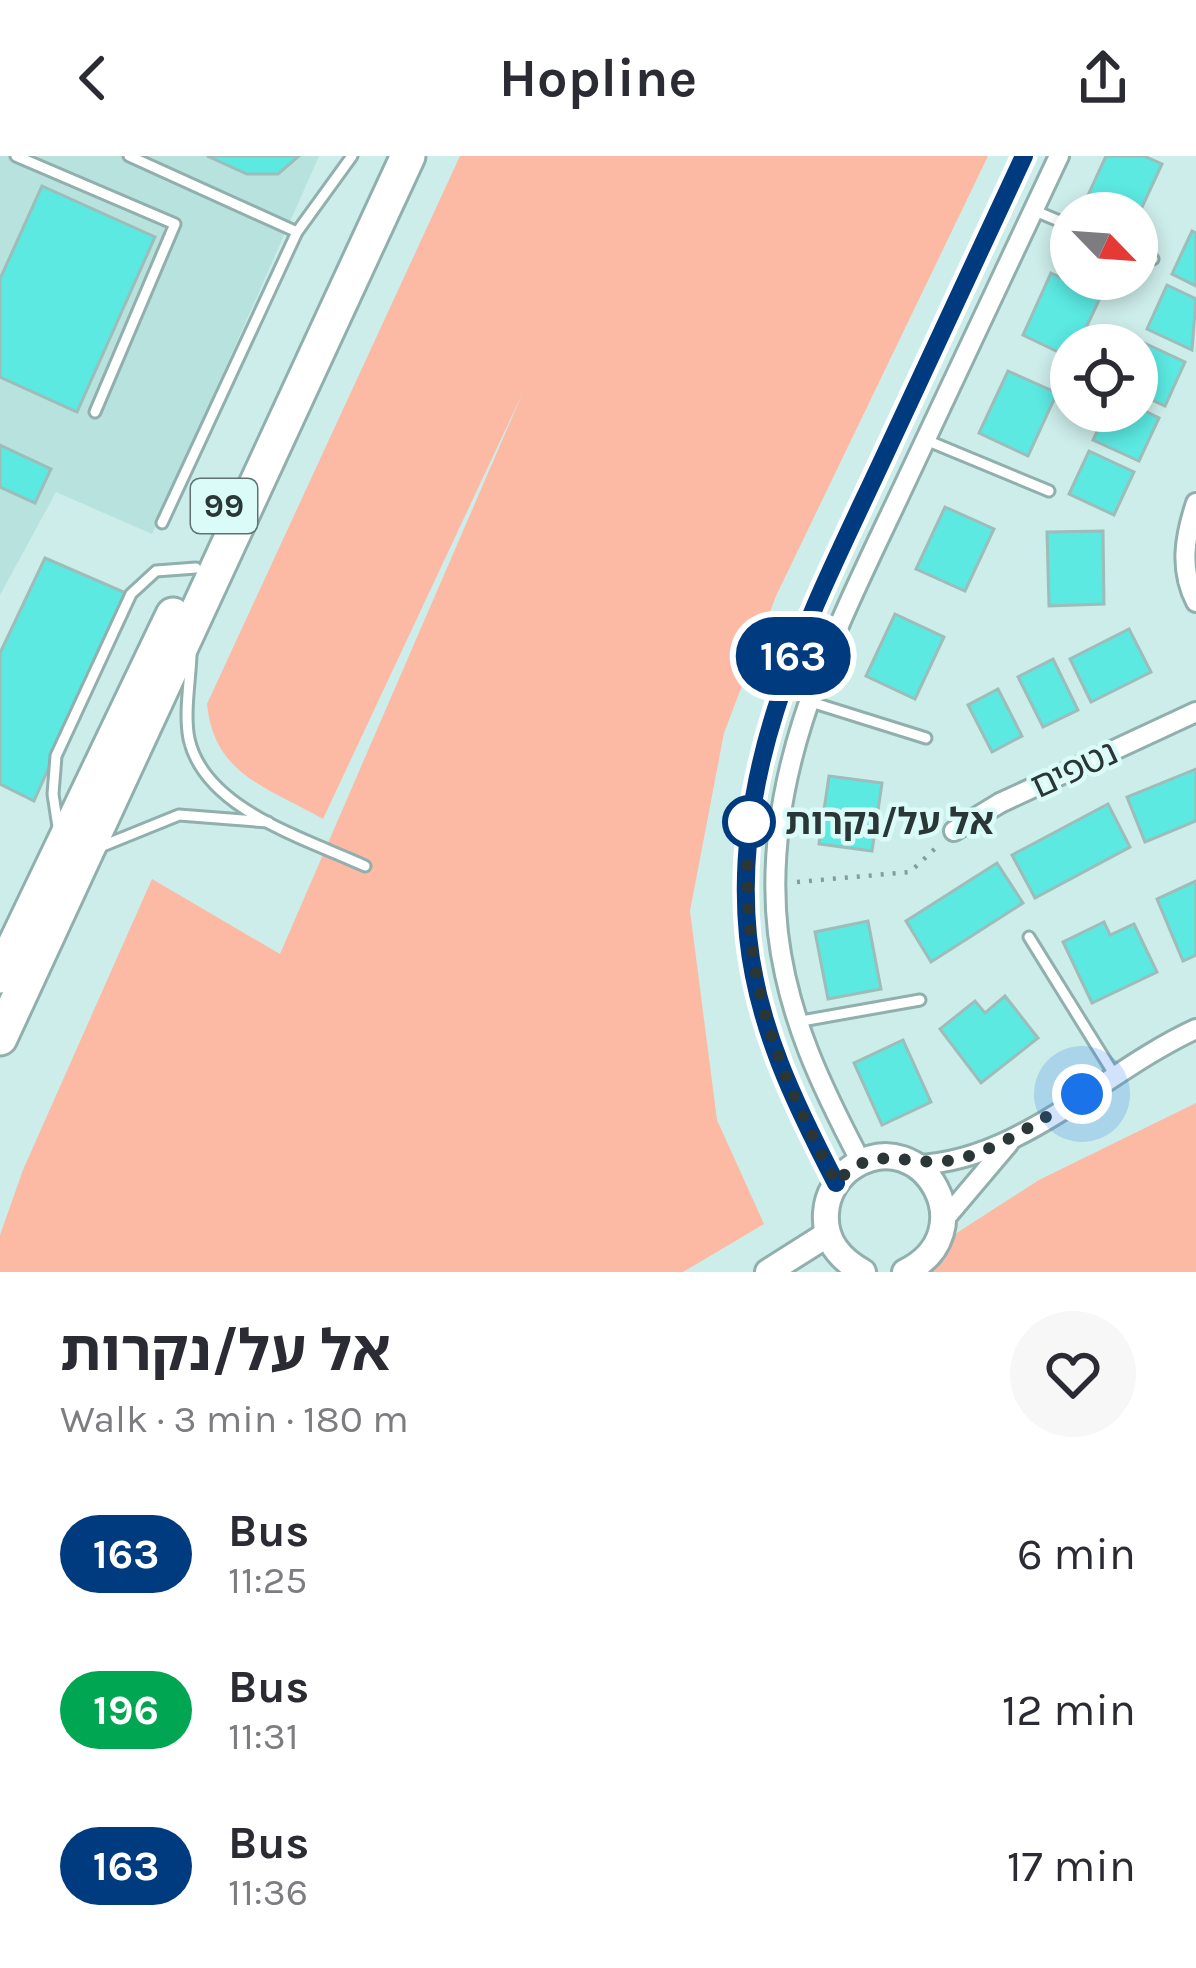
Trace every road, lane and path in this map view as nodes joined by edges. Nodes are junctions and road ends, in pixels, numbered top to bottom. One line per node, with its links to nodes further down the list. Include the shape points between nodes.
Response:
1 (16, 156): 11 (lane, via 175,224)
2 (129, 156): 10 (lane)
3 (352, 156): 10 (lane)
4 (383, 156): 16 (highway, 99)
5 (408, 156): 18 (highway, 99)
6 (1024, 156): 37 (street, via 815,603 760,754 746,866 748,938 768,1037)
7 (1058, 156): 8 (street)
8 (1033, 210): 9 (lane); 12 (street)
9 (1050, 217)
10 (297, 232): 15 (lane)
11 (94, 412)
12 (925, 440): 13 (lane); 19 (street)
13 (1049, 491)
14 (1196, 502): 17 (street, via 1184,550)
15 (162, 523)
16 (196, 568): 24 (highway, 99); 24 (lane, via 156,571 131,594 56,756)
17 (1196, 602)
18 (193, 626): 22 (lane, via 189,738 200,766); 24 (highway, 99)
19 (808, 701): 21 (lane); 26 (street, via 781,808)
20 (1196, 712): 23 (street, נטפים)
21 (926, 738)
22 (273, 823): 24 (lane, via 178,815); 25 (lane)
23 (954, 831): 26 (path, via 910,872)
24 (72, 853): 28 (highway, 99); 32 (highway, 99)
25 (365, 866)
26 (776, 884): 30 (street)
27 (1028, 937): 33 (lane)
28 (0, 976)
29 (920, 1000): 30 (lane)
30 (796, 1022): 35 (street)
31 (1196, 1029): 33 (street)
32 (0, 1038)
33 (1114, 1074): 34 (street)
34 (1017, 1136): 36 (street); 38 (street)
35 (861, 1162): 36 (street, via 889,1157); 37 (street)
36 (915, 1166): 38 (street, via 940,1195)
37 (836, 1183): 39 (street)
38 (943, 1221): 42 (street, via 932,1252)
39 (828, 1234): 40 (street); 41 (street)
40 (846, 1268)
41 (768, 1272)
42 (905, 1272)

